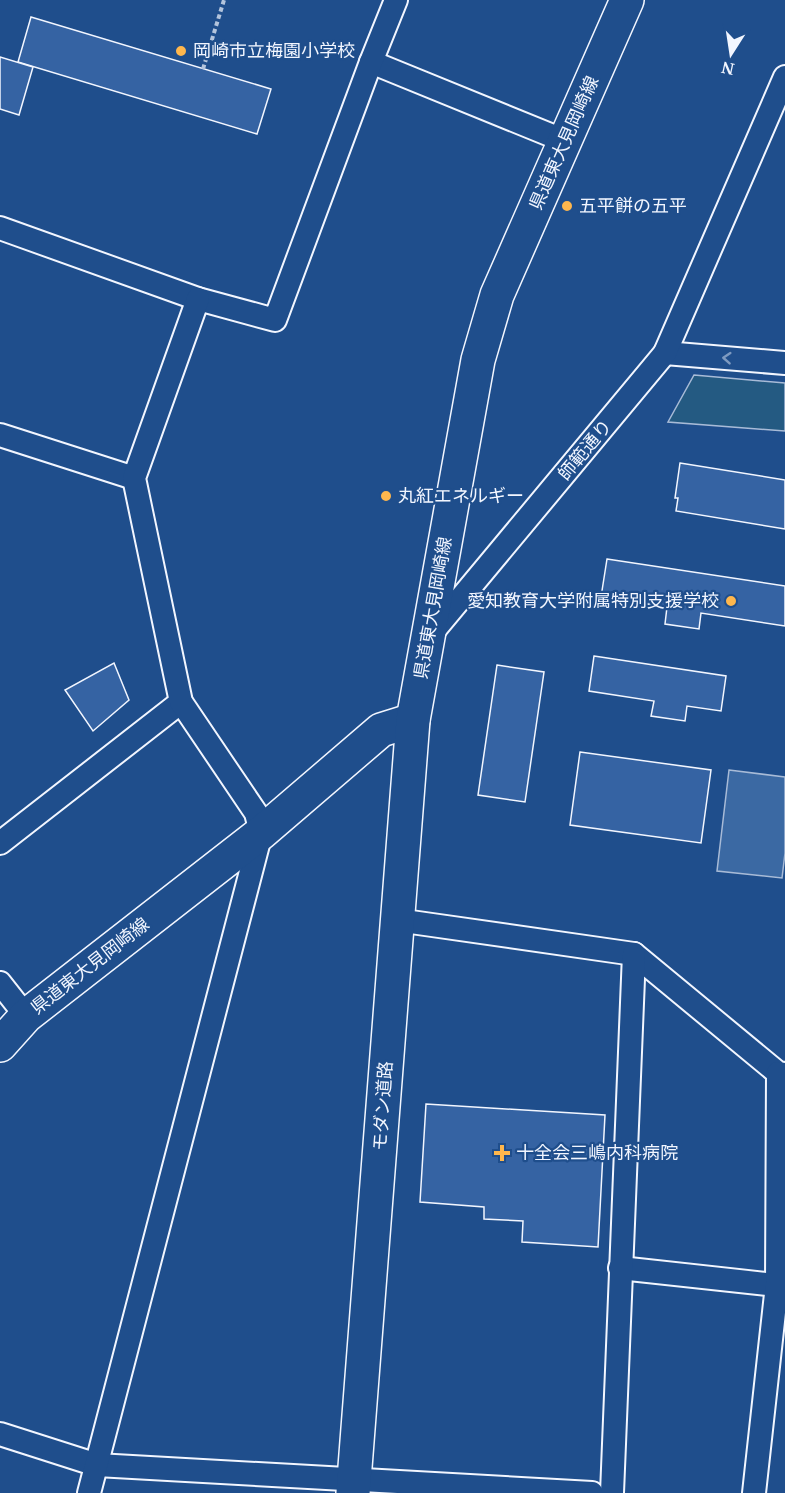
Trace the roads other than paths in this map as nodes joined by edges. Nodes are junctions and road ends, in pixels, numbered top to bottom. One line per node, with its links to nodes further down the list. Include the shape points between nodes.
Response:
1 (396, 0): 3 (street)
2 (627, 0): 5 (main road, 県道東大見岡崎線)
3 (370, 62): 5 (street); 7 (street, via 275,320)
4 (785, 77): 8 (street, 師範通り)
5 (565, 141): 12 (main road, 県道東大見岡崎線, via 497,295 478,360)
6 (0, 228): 7 (street)
7 (198, 299): 11 (street)
8 (665, 353): 9 (street, one-way to 8); 12 (street, 師範通り)
9 (785, 363)
10 (0, 435): 11 (street)
11 (134, 478): 13 (street)
12 (428, 638): 14 (main road, 県道東大見岡崎線)
13 (181, 702): 15 (street, via 256,813); 16 (street)
14 (413, 720): 15 (main road, 県道東大見岡崎線, via 381,730); 17 (main road, モダン道路)
15 (261, 833): 20 (main road, 県道東大見岡崎線); 26 (street)
16 (0, 843)
17 (397, 920): 18 (street); 27 (main road, モダン道路)
18 (634, 954): 22 (street); 23 (street)
19 (0, 982): 20 (street)
20 (26, 1016): 21 (main road, 県道東大見岡崎線)
21 (0, 1045)
22 (781, 1074): 24 (street)
23 (620, 1268): 24 (street); 30 (street)
24 (781, 1286): 31 (street)
25 (0, 1434): 26 (street)
26 (97, 1465): 27 (street); 28 (street)
27 (353, 1486): 29 (street)
28 (89, 1493)
29 (592, 1493)
30 (612, 1493)
31 (754, 1493)

